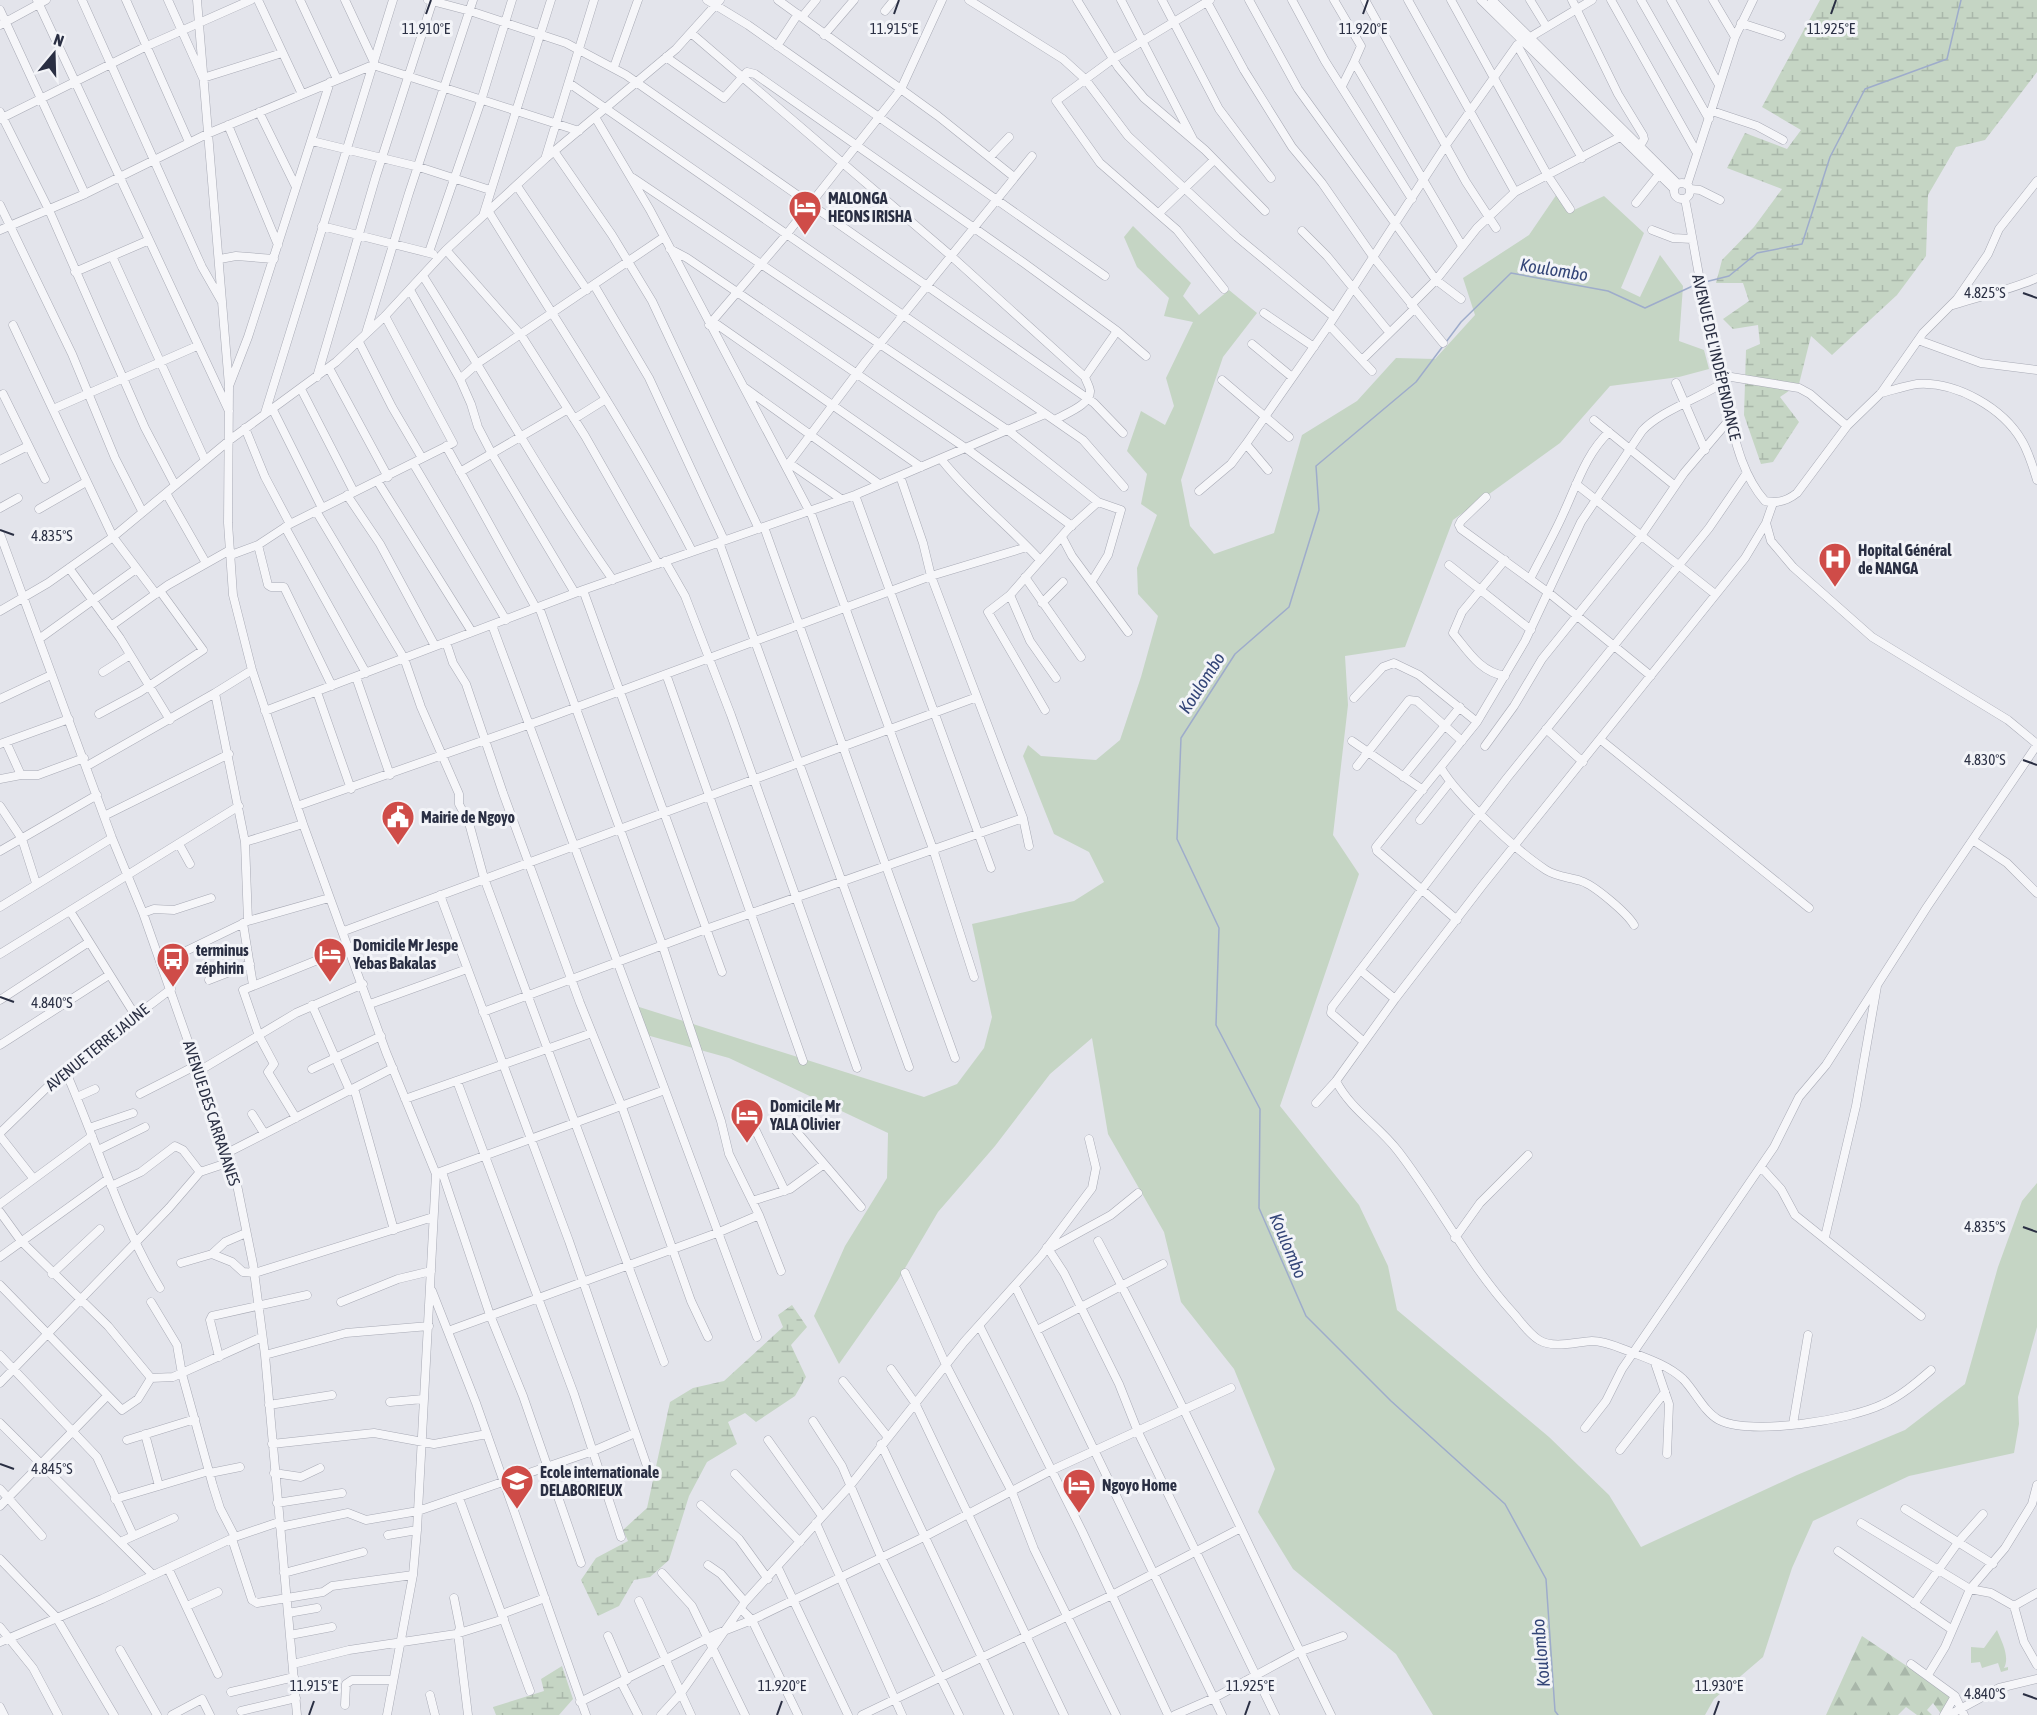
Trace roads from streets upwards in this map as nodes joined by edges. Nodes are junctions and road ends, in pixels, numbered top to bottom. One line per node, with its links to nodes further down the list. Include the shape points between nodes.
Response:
1 (82, 0): 70 (street)
2 (126, 0): 63 (street)
3 (168, 0): 55 (street)
4 (197, 0): 50 (street)
5 (251, 0): 50 (street)
6 (258, 0): 66 (street)
7 (300, 0): 78 (street)
8 (345, 0): 71 (street)
9 (393, 0): 71 (street)
10 (431, 0): 46 (street); 76 (street)
11 (473, 0): 46 (street)
12 (512, 0): 52 (street)
13 (551, 0): 57 (street)
14 (594, 0): 65 (street)
15 (638, 0): 72 (street)
16 (778, 0): 48 (street)
17 (816, 0): 48 (street)
18 (854, 0): 58 (street)
19 (894, 0): 47 (street)
20 (942, 0): 85 (street)
21 (969, 0): 77 (street, via 1064,59)
22 (1077, 0): 68 (street)
23 (1121, 0): 61 (street)
24 (1162, 0): 49 (street)
25 (1249, 0): 152 (street, via 1298,89)
26 (1292, 0): 83 (street)
27 (1334, 0): 69 (street, via 1361,46)
28 (1365, 0): 107 (street)
29 (1408, 0): 92 (street)
30 (1451, 0): 73 (street)
31 (1481, 0): 62 (street)
32 (1492, 0): 62 (street)
33 (1530, 0): 54 (street)
34 (1572, 0): 44 (street)
35 (1592, 0): 44 (street)
36 (1611, 0): 112 (street)
37 (1641, 0): 93 (street)
38 (1671, 0): 82 (street)
39 (1713, 0): 60 (street)
40 (1753, 0): 53 (street)
41 (40, 1): 51 (street); 80 (street)
42 (714, 1): 56 (street); 64 (street)
43 (1208, 1): 49 (street); 173 (street, via 1244,70 1292,147)
44 (1576, 8): 54 (street); 108 (street, via 1643,135)
45 (0, 10): 51 (street)
46 (470, 11): 52 (street); 84 (street)
47 (885, 11)
48 (800, 16): 58 (street); 64 (street)
49 (1173, 20): 61 (street); 128 (street, via 1219,109)
50 (199, 22): 55 (street); 75 (street)
51 (3, 23): 87 (street)
52 (506, 23): 57 (street); 88 (street)
53 (1741, 23): 59 (street); 60 (street)
54 (1546, 26): 62 (street)
55 (181, 31): 63 (street); 75 (street)
56 (691, 33): 67 (street); 74 (street)
57 (541, 34): 65 (street); 91 (street)
58 (824, 34): 85 (street)
59 (1781, 36)
60 (1735, 37): 82 (street)
61 (1142, 40): 68 (street); 103 (street)
62 (1523, 40): 73 (street); 101 (street); 108 (street); 117 (street)
63 (147, 46): 70 (street); 106 (street)
64 (777, 46): 96 (street)
65 (580, 48): 72 (street); 81 (street)
66 (282, 53): 75 (street); 86 (street)
67 (666, 57): 74 (street, via 721,97 727,96); 79 (street)
68 (1113, 59): 77 (street); 103 (street, via 1144,98)
69 (1354, 62): 83 (street); 130 (street)
70 (111, 64): 80 (street); 118 (street)
71 (373, 64): 76 (street); 78 (street); 110 (street)
72 (614, 67): 79 (street)
73 (1494, 76): 92 (street); 124 (street)
74 (740, 77): 109 (street, via 747,72 755,74); 120 (street)
75 (203, 78): 100 (street)
76 (409, 78): 84 (street); 115 (street)
77 (1085, 79): 135 (street, via 1128,136); 149 (street, via 1057,103 1100,163)
78 (334, 81): 86 (street); 105 (street)
79 (635, 81): 89 (street); 145 (street)
80 (75, 82): 87 (street); 123 (street)
81 (569, 83): 89 (street); 97 (street)
82 (1719, 85): 93 (street)
83 (1342, 86): 140 (street)
84 (445, 89): 88 (street); 121 (street)
85 (901, 89): 96 (street); 114 (street)
86 (302, 94): 90 (street)
87 (41, 98): 94 (street); 138 (street)
88 (481, 101): 91 (street); 127 (street)
89 (606, 107): 95 (street); 161 (street)
90 (259, 112): 98 (street); 133 (street)
91 (515, 112): 97 (street); 136 (street)
92 (1469, 112): 107 (street); 137 (street)
93 (1711, 115): 104 (street, via 1757,126); 112 (street)
94 (1, 116): 147 (street)
95 (595, 117): 99 (street); 125 (street)
96 (880, 117): 109 (street); 139 (street)
97 (556, 124): 99 (street); 116 (street)
98 (228, 125): 100 (street); 166 (street)
99 (579, 131): 111 (street)
100 (207, 134): 106 (street); 174 (street)
101 (1622, 136): 117 (street); 122 (street)
102 (1009, 137): 114 (street)
103 (1193, 140): 119 (street)
104 (1783, 140)
105 (312, 141): 110 (street); 133 (street)
106 (189, 142): 118 (street)
107 (1446, 145): 130 (street); 151 (street)
108 (1640, 146): 132 (street)
109 (857, 147): 120 (street); 155 (street)
110 (346, 150): 115 (street); 154 (street)
111 (554, 151): 116 (street); 176 (street)
112 (1697, 153): 134 (street)
113 (1032, 156): 126 (street)
114 (990, 157): 126 (street)
115 (382, 158): 121 (street); 160 (street)
116 (546, 158): 131 (street)
117 (1582, 158): 124 (street)
118 (155, 159): 123 (street); 191 (street, via 202,267)
119 (1214, 160): 135 (street); 148 (street)
120 (842, 165): 145 (street); 171 (street)
121 (419, 167): 127 (street); 165 (street)
122 (1660, 173): 132 (street); 143 (street)
123 (120, 176): 138 (street); 164 (street)
124 (1548, 176): 137 (street); 146 (street)
125 (632, 177): 162 (street); 177 (street)
126 (1014, 177): 139 (street)
127 (456, 178): 136 (street); 169 (street)
128 (1271, 178)
129 (2037, 181): 193 (street)
130 (1424, 182): 140 (street); 167 (street)
131 (517, 186): 150 (street); 188 (street)
132 (1676, 186): 134 (street); 141 (street, via 1677,197)
133 (296, 187): 166 (street)
134 (1689, 187): 141 (street); 142 (street)
135 (1186, 189): 149 (street); 198 (street)
136 (490, 190): 150 (street)
137 (1515, 192): 151 (street)
138 (85, 194): 147 (street)
139 (997, 198): 155 (street); 180 (street)
140 (1412, 199): 152 (street)
141 (1685, 199): 163 (street, AVENUE DE L'INDÉPENDANCE)
142 (1720, 200)
143 (1636, 204)
144 (0, 205): 153 (street)
145 (810, 205): 161 (street); 184 (street)
146 (1570, 209)
147 (49, 210): 153 (street); 178 (street)
148 (1265, 211)
149 (1159, 213): 185 (street)
150 (486, 215): 170 (street); 194 (street)
151 (1487, 218): 156 (street); 167 (street)
152 (1396, 224): 173 (street); 182 (street)
153 (10, 226): 157 (street); 234 (street)
154 (322, 226): 160 (street); 241 (street)
155 (973, 227): 171 (street); 202 (street)
156 (1496, 228)
157 (0, 231)
158 (1302, 231): 186 (street)
159 (1652, 231): 163 (street)
160 (358, 235): 165 (street); 221 (street)
161 (786, 235): 177 (street); 196 (street)
162 (664, 237): 168 (street); 176 (street)
163 (1692, 239): 226 (street, AVENUE DE L'INDÉPENDANCE)
164 (147, 241): 172 (street); 211 (street)
165 (395, 243): 169 (street); 205 (street)
166 (278, 245): 175 (street)
167 (1462, 246): 182 (street)
168 (670, 249): 189 (street); 199 (street)
169 (429, 252): 170 (street)
170 (443, 253): 179 (street); 204 (street)
171 (951, 255): 184 (street); 222 (street)
172 (112, 256): 178 (street); 215 (street)
173 (1374, 258): 186 (street); 192 (street)
174 (220, 259): 175 (street); 191 (street)
175 (274, 259): 229 (street)
176 (629, 262): 183 (street); 304 (street, via 663,322)
177 (762, 265): 189 (street); 210 (street)
178 (75, 272): 224 (street)
179 (423, 276): 187 (street); 216 (street)
180 (1105, 276)
181 (2037, 278): 193 (street)
182 (1436, 280): 190 (street); 192 (street)
183 (594, 285): 188 (street); 309 (street, via 649,378)
184 (926, 286): 196 (street); 236 (street)
185 (1224, 289)
186 (1353, 289): 198 (street); 203 (street)
187 (410, 290): 197 (street); 225 (street)
188 (586, 290): 194 (street)
189 (738, 293): 199 (street); 220 (street)
190 (1461, 299)
191 (223, 303): 229 (street)
192 (1413, 307): 203 (street); 208 (street)
193 (1949, 307): 206 (street)
194 (554, 312): 204 (street); 235 (street)
195 (1264, 313): 212 (street)
196 (903, 315): 210 (street); 243 (street)
197 (385, 316): 205 (street); 260 (street, via 453,441)
198 (1334, 317): 201 (street)
199 (711, 323): 230 (street); 238 (street)
200 (13, 325): 239 (street)
201 (1329, 325): 212 (street); 214 (street)
202 (1118, 331): 213 (street); 222 (street)
203 (1389, 332): 214 (street)
204 (521, 335): 216 (street); 240 (street)
205 (366, 336): 207 (street)
206 (1918, 340): 218 (street, via 1981,363); 232 (street)
207 (359, 342): 217 (street); 265 (street)
208 (1443, 343)
209 (1252, 344): 223 (street)
210 (878, 345): 220 (street); 251 (street)
211 (196, 346): 215 (street); 242 (street)
212 (1314, 347): 223 (street)
213 (1146, 356)
214 (1362, 360): 219 (street)
215 (161, 363): 224 (street); 268 (street)
216 (478, 363): 225 (street); 255 (street)
217 (329, 368): 221 (street); 276 (street)
218 (2037, 370)
219 (1372, 371)
220 (856, 374): 238 (street); 261 (street)
221 (317, 376): 231 (street)
222 (1085, 377): 236 (street, via 1090,391)
223 (1292, 377): 244 (street)
224 (125, 379): 234 (street); 283 (street)
225 (460, 379): 264 (street)
226 (1720, 380): 237 (street); 248 (street, AVENUE DE L'INDÉPENDANCE); 249 (street, via 1799,388)
227 (1222, 381): 244 (street)
228 (1676, 382): 237 (street)
229 (229, 386): 242 (street)
230 (741, 386): 254 (street); 270 (street)
231 (301, 389): 241 (street); 288 (street)
232 (1881, 393): 249 (street); 278 (street, via 1918,384 1961,392 1978,400 2011,425 2023,441)
233 (3, 394): 259 (street)
234 (89, 394): 239 (street); 299 (street)
235 (606, 399): 245 (street); 313 (street, via 656,480)
236 (1087, 399): 246 (street); 253 (street)
237 (1686, 404): 262 (street, via 1652,419); 263 (street)
238 (832, 406): 254 (street); 271 (street)
239 (53, 409): 279 (street)
240 (568, 409): 245 (street); 255 (street)
241 (268, 411): 250 (street); 298 (street)
242 (230, 413): 257 (street)
243 (1045, 414): 246 (street); 251 (street)
244 (1265, 417): 256 (street); 258 (street)
245 (574, 419): 317 (street)
246 (1055, 420): 285 (street, via 1083,440)
247 (1594, 420): 252 (street)
248 (1730, 420): 263 (street); 274 (street, AVENUE DE L'INDÉPENDANCE)
249 (1847, 426): 295 (street, via 1797,493 1789,500)
250 (245, 428): 257 (street); 302 (street)
251 (1009, 431): 261 (street); 294 (street)
252 (1609, 432): 262 (street); 282 (street, via 1596,444)
253 (1123, 433)
254 (811, 434): 270 (street); 281 (street)
255 (521, 436): 264 (street); 326 (street, via 580,534)
256 (1289, 437)
257 (231, 439): 268 (street); 314 (street)
258 (1246, 444): 272 (street); 286 (street, via 1231,464)
259 (28, 446): 267 (street); 277 (street)
260 (446, 447): 265 (street); 273 (street)
261 (967, 448): 266 (street); 303 (street)
262 (1630, 448): 284 (street); 293 (street)
263 (1705, 450): 284 (street)
264 (492, 454): 273 (street); 332 (street)
265 (422, 458): 269 (street)
266 (941, 459): 271 (street); 311 (street)
267 (0, 460)
268 (205, 460): 283 (street)
269 (413, 463): 276 (street); 343 (street)
270 (788, 465): 292 (street); 300 (street)
271 (921, 467): 275 (street)
272 (1269, 470)
273 (460, 472): 339 (street)
274 (1746, 474): 295 (street, AVENUE DE L'INDÉPENDANCE, via 1765,501); 320 (street)
275 (900, 476): 281 (street); 323 (street)
276 (388, 477): 280 (street)
277 (45, 479)
278 (2037, 480)
279 (86, 482): 297 (street); 307 (street)
280 (378, 482): 288 (street); 348 (street)
281 (879, 484): 289 (street)
282 (1576, 484): 293 (street); 325 (street)
283 (175, 485): 287 (street)
284 (1674, 485): 306 (street)
285 (1124, 487)
286 (1199, 491)
287 (166, 493): 299 (street); 318 (street)
288 (351, 494): 298 (street); 353 (street)
289 (855, 495): 292 (street); 330 (street)
290 (18, 498): 296 (street)
291 (1486, 498): 316 (street, via 1459,525)
292 (841, 499): 300 (street)
293 (1595, 500): 306 (street); 333 (street)
294 (1098, 502): 303 (street); 327 (street, via 1121,510 1108,555)
295 (1773, 503): 301 (street)
296 (0, 508)
297 (39, 509)
298 (319, 510): 302 (street); 357 (street)
299 (142, 511): 307 (street)
300 (810, 511): 304 (street); 340 (street)
301 (1766, 523): 334 (street, via 1745,558); 394 (street, via 1771,541 1793,567 1872,638 2008,720)
302 (288, 526): 310 (street); 361 (street)
303 (1072, 526): 308 (street)
304 (762, 528): 309 (street); 344 (street)
305 (0, 534): 312 (street, AVENUE DES CARRAVANES)
306 (1641, 536): 320 (street); 342 (street)
307 (112, 537): 321 (street); 322 (street)
308 (1062, 537): 315 (street); 327 (street)
309 (721, 541): 313 (street); 351 (street)
310 (258, 545): 314 (street); 369 (street, via 268,585 284,587)
311 (1027, 547): 315 (street); 323 (street)
312 (3, 550): 336 (street, AVENUE DES CARRAVANES)
313 (692, 551): 317 (street)
314 (230, 552): 318 (street); 359 (street, via 233,595)
315 (1040, 560): 324 (street)
316 (1505, 560): 325 (street); 329 (street)
317 (662, 562): 326 (street); 358 (street, via 685,596)
318 (206, 563): 331 (street)
319 (1449, 565): 329 (street)
320 (1679, 566): 334 (street); 354 (street)
321 (69, 568): 336 (street); 337 (street)
322 (136, 569): 331 (street); 337 (street)
323 (931, 576): 330 (street); 373 (street)
324 (1025, 577): 335 (street); 338 (street)
325 (1530, 579): 333 (street)
326 (613, 580): 332 (street)
327 (1092, 581): 349 (street)
328 (1063, 582): 338 (street)
329 (1480, 589): 347 (street); 364 (street, via 1462,612 1453,633 1487,671)
330 (891, 591): 340 (street); 380 (street)
331 (158, 592): 346 (street); 368 (street, via 203,649)
332 (579, 592): 339 (street); 371 (street)
333 (1548, 593): 342 (street); 347 (street)
334 (1715, 594): 365 (street)
335 (1010, 595): 367 (street, via 1030,641); 378 (street, via 988,615)
336 (24, 599): 341 (street); 350 (street, AVENUE DES CARRAVANES)
337 (92, 600): 346 (street); 350 (street)
338 (1042, 603): 356 (street)
339 (537, 607): 343 (street); 376 (street)
340 (845, 608): 344 (street); 388 (street)
341 (0, 611)
342 (1576, 618): 354 (street); 396 (street, via 1542,659)
343 (506, 620): 345 (street)
344 (799, 624): 351 (street); 395 (street)
345 (492, 625): 348 (street); 385 (street)
346 (111, 626): 355 (street)
347 (1531, 630): 364 (street)
348 (472, 632): 352 (street)
349 (1128, 632)
350 (39, 639): 363 (street, AVENUE DES CARRAVANES)
351 (755, 641): 358 (street); 401 (street)
352 (446, 642): 353 (street); 389 (street, via 466,684)
353 (435, 646): 357 (street)
354 (1614, 647): 365 (street); 387 (street)
355 (130, 655): 360 (street); 368 (street)
356 (1081, 657)
357 (404, 658): 361 (street); 399 (street)
358 (708, 658): 362 (street); 409 (street)
359 (252, 670): 372 (street); 379 (street)
360 (103, 672)
361 (366, 673): 366 (street)
362 (666, 674): 371 (street); 414 (street)
363 (51, 675): 375 (street); 382 (street, AVENUE DES CARRAVANES)
364 (1505, 676): 384 (street)
365 (1651, 676): 390 (street)
366 (356, 677): 369 (street); 406 (street)
367 (1056, 678)
368 (150, 686): 381 (street); 383 (street)
369 (332, 686): 370 (street)
370 (317, 692): 379 (street); 411 (street)
371 (619, 692): 376 (street); 418 (street)
372 (215, 693): 383 (street); 398 (street)
373 (977, 697): 380 (street); 421 (street)
374 (1354, 698): 377 (street, via 1383,667 1394,663 1419,675)
375 (0, 699)
376 (575, 708): 385 (street); 424 (street)
377 (1460, 708): 384 (street); 386 (street)
378 (1045, 710)
379 (265, 711): 417 (street)
380 (933, 712): 388 (street); 425 (street)
381 (99, 714)
382 (69, 719): 393 (street); 400 (street, AVENUE DES CARRAVANES)
383 (170, 720): 400 (street)
384 (1477, 722): 392 (street)
385 (530, 724): 389 (street); 431 (street)
386 (1445, 726): 392 (street); 397 (street, via 1417,701 1409,700); 407 (street)
387 (1546, 729): 402 (street); 419 (street)
388 (889, 730): 395 (street); 434 (street)
389 (484, 739): 399 (street); 436 (street)
390 (1601, 740): 402 (street); 451 (street)
391 (1352, 741): 397 (street)
392 (1462, 741): 404 (street)
393 (3, 743): 405 (street)
394 (2037, 745): 428 (street)
395 (845, 746): 401 (street); 438 (street)
396 (1485, 746)
397 (1368, 753): 403 (street); 407 (street)
398 (229, 754): 416 (street); 420 (street)
399 (441, 756): 406 (street); 441 (street, via 459,794)
400 (86, 762): 405 (street, via 38,775); 413 (street, AVENUE DES CARRAVANES)
401 (798, 762): 409 (street); 442 (street)
402 (1583, 762): 432 (street)
403 (1357, 766)
404 (1441, 768): 410 (street); 412 (street)
405 (21, 775): 408 (street)
406 (390, 775): 411 (street)
407 (1403, 777): 412 (street)
408 (0, 779)
409 (755, 779): 414 (street); 447 (street)
410 (1449, 782): 419 (street); 422 (street)
411 (351, 789): 417 (street)
412 (1423, 790): 444 (street, via 1376,849)
413 (97, 795): 420 (street, AVENUE DES CARRAVANES); 427 (street)
414 (709, 795): 418 (street); 454 (street)
415 (0, 806): 427 (street)
416 (239, 806): 429 (street); 430 (street)
417 (297, 806): 423 (street)
418 (664, 812): 424 (street); 458 (street)
419 (1481, 813): 432 (street); 444 (street)
420 (104, 816): 426 (street, AVENUE DES CARRAVANES)
421 (1023, 818): 425 (street); 433 (street)
422 (1420, 820)
423 (303, 824): 429 (street); 449 (street)
424 (618, 829): 431 (street); 462 (street)
425 (977, 833): 434 (street); 439 (street)
426 (112, 838): 440 (street, AVENUE DES CARRAVANES); 443 (street)
427 (22, 839): 435 (street); 443 (street)
428 (1974, 841): 445 (street, via 2007,863); 474 (street)
429 (245, 842): 456 (street)
430 (179, 844): 437 (street); 440 (street)
431 (575, 844): 436 (street); 464 (street)
432 (1515, 845): 455 (street); 457 (street, via 1546,870 1595,888)
433 (1029, 846)
434 (933, 849): 438 (street); 471 (street)
435 (0, 851)
436 (528, 861): 441 (street); 472 (street)
437 (190, 864)
438 (887, 866): 442 (street); 491 (street)
439 (991, 868)
440 (127, 875): 452 (street); 453 (street, AVENUE DES CARRAVANES)
441 (484, 879): 446 (street); 478 (street)
442 (840, 882): 447 (street); 495 (street)
443 (36, 883): 450 (street)
444 (1420, 890): 455 (street); 468 (street)
445 (2037, 893)
446 (440, 895): 459 (street); 467 (street)
447 (797, 897): 454 (street); 498 (street)
448 (211, 898): 453 (street, via 174,910)
449 (329, 898): 456 (street); 459 (street)
450 (0, 907)
451 (1809, 908)
452 (70, 911): 460 (street); 463 (street)
453 (143, 913): 465 (street, AVENUE DES CARRAVANES)
454 (751, 913): 458 (street); 493 (street)
455 (1457, 920): 480 (street)
456 (246, 922): 465 (street); 466 (street)
457 (1634, 925)
458 (706, 929): 462 (street); 469 (street)
459 (344, 931): 461 (street)
460 (88, 942): 470 (street); 479 (street)
461 (350, 947): 475 (street); 476 (street)
462 (663, 947): 464 (street); 537 (street, via 729,1154)
463 (0, 954)
464 (619, 962): 472 (street); 505 (street)
465 (161, 963): 477 (street, AVENUE DES CARRAVANES)
466 (250, 963): 473 (street); 476 (street)
467 (467, 969): 481 (street); 483 (street)
468 (1360, 970): 480 (street); 488 (street, via 1330,1011)
469 (722, 972)
470 (109, 975): 484 (street); 489 (street)
471 (974, 977)
472 (572, 979): 478 (street); 485 (street)
473 (209, 980)
474 (1878, 982): 530 (street, via 1826,1065 1794,1104); 547 (street, via 1856,1106)
475 (363, 984): 481 (street); 482 (street)
476 (254, 985): 486 (street, via 243,992)
477 (171, 989): 484 (street, AVENUE TERRE JAUNE); 496 (street, AVENUE DES CARRAVANES)
478 (529, 994): 483 (street); 490 (street)
479 (0, 999)
480 (1395, 999): 488 (street)
481 (370, 1004): 487 (street)
482 (312, 1005): 486 (street); 492 (street)
483 (483, 1012): 494 (street)
484 (135, 1014): 500 (street, AVENUE TERRE JAUNE)
485 (592, 1033): 490 (street); 510 (street)
486 (259, 1036): 496 (street); 513 (street, via 274,1064 268,1072)
487 (381, 1036): 492 (street); 497 (street)
488 (1364, 1042): 502 (street)
489 (0, 1045)
490 (546, 1048): 494 (street); 515 (street)
491 (955, 1058)
492 (335, 1059): 499 (street); 504 (street)
493 (804, 1061)
494 (502, 1065): 501 (street); 523 (street)
495 (909, 1067)
496 (198, 1068): 506 (street); 525 (street, AVENUE DES CARRAVANES)
497 (393, 1068): 504 (street); 508 (street)
498 (857, 1068)
499 (312, 1069)
500 (65, 1070): 507 (street); 519 (street, AVENUE TERRE JAUNE)
501 (457, 1081): 508 (street); 527 (street)
502 (1336, 1081): 509 (street); 548 (street, via 1352,1107 1383,1133 1409,1165)
503 (95, 1089): 507 (street)
504 (352, 1090): 513 (street); 544 (street)
505 (665, 1090): 510 (street); 546 (street)
506 (140, 1094)
507 (77, 1097): 517 (street)
508 (405, 1099): 532 (street)
509 (1316, 1103)
510 (622, 1107): 515 (street); 553 (street)
511 (132, 1113): 517 (street)
512 (252, 1114): 520 (street)
513 (296, 1118): 520 (street)
514 (785, 1118): 529 (street)
515 (575, 1124): 523 (street); 558 (street)
516 (145, 1127): 524 (street)
517 (89, 1128): 521 (street)
518 (755, 1129): 535 (street)
519 (0, 1132): 533 (street)
520 (264, 1133): 525 (street)
521 (92, 1136): 524 (street); 533 (street)
522 (1089, 1139): 552 (street, via 1096,1168 1094,1185)
523 (530, 1140): 527 (street); 564 (street)
524 (98, 1150): 534 (street)
525 (227, 1153): 528 (street, AVENUE DES CARRAVANES)
526 (1528, 1155): 548 (street, via 1480,1203)
527 (484, 1157): 532 (street); 571 (street)
528 (230, 1161): 531 (street); 545 (street, AVENUE DES CARRAVANES)
529 (824, 1164): 535 (street); 539 (street)
530 (1761, 1167): 547 (street, via 1782,1189 1795,1215); 588 (street)
531 (200, 1172): 534 (street, via 175,1146 141,1172); 551 (street)
532 (439, 1173): 542 (street); 577 (street)
533 (33, 1178): 538 (street)
534 (109, 1183): 549 (street); 551 (street)
535 (785, 1191): 537 (street)
536 (1138, 1193): 552 (street, via 1111,1215)
537 (752, 1201): 541 (street)
538 (0, 1204)
539 (861, 1207)
540 (0, 1212): 549 (street)
541 (759, 1215): 546 (street); 560 (street)
542 (433, 1217): 544 (street); 559 (street)
543 (100, 1229): 563 (street)
544 (394, 1230): 561 (street)
545 (246, 1233): 554 (street, via 225,1242); 561 (street, AVENUE DES CARRAVANES)
546 (717, 1233): 553 (street); 587 (street)
547 (1825, 1237): 578 (street)
548 (1455, 1238): 588 (street, via 1508,1308 1539,1340 1552,1344 1594,1341)
549 (21, 1241): 555 (street); 563 (street)
550 (1098, 1241): 567 (street)
551 (136, 1242): 568 (street); 572 (street)
552 (1048, 1248): 566 (street); 576 (street)
553 (673, 1249): 558 (street); 586 (street)
554 (212, 1254): 556 (street); 561 (street, via 232,1262 243,1272)
555 (0, 1257)
556 (181, 1263)
557 (1163, 1264): 567 (street)
558 (628, 1265): 564 (street); 592 (street)
559 (431, 1271): 569 (street); 574 (street, via 398,1279)
560 (781, 1271)
561 (255, 1273): 575 (street, AVENUE DES CARRAVANES)
562 (904, 1273): 594 (street)
563 (52, 1274): 572 (street)
564 (582, 1282): 571 (street); 618 (street)
565 (0, 1285): 583 (street)
566 (1015, 1286): 580 (street); 581 (street)
567 (1122, 1286): 576 (street); 610 (street)
568 (160, 1288)
569 (431, 1288): 579 (street); 582 (street)
570 (307, 1295): 575 (street)
571 (538, 1298): 577 (street); 628 (street)
572 (81, 1301): 583 (street); 599 (street, via 108,1326)
573 (151, 1302): 598 (street, via 173,1335)
574 (341, 1302)
575 (258, 1306): 585 (street, AVENUE DES CARRAVANES); 591 (street, via 212,1316)
576 (1081, 1308): 581 (street); 617 (street)
577 (490, 1316): 582 (street); 632 (street)
578 (1921, 1316)
579 (429, 1326): 590 (street, via 346,1333); 606 (street)
580 (980, 1327): 594 (street); 636 (street)
581 (1037, 1330): 629 (street)
582 (448, 1331): 620 (street)
583 (48, 1335): 595 (street); 605 (street)
584 (1808, 1335): 614 (street)
585 (262, 1337): 590 (street, AVENUE DES CARRAVANES); 591 (street)
586 (708, 1337)
587 (757, 1337)
588 (1633, 1353): 593 (street); 615 (street, via 1606,1401)
589 (0, 1355): 595 (street)
590 (265, 1355): 609 (street, AVENUE DES CARRAVANES)
591 (219, 1357): 598 (street)
592 (664, 1362)
593 (1654, 1362): 603 (street); 614 (street, via 1677,1373 1720,1420 1769,1426)
594 (946, 1365): 608 (street); 645 (street)
595 (15, 1369): 601 (street); 616 (street)
596 (891, 1369): 608 (street)
597 (1931, 1370): 614 (street, via 1883,1404 1849,1417)
598 (182, 1374): 599 (street); 611 (street)
599 (151, 1378): 605 (street, via 138,1399 125,1409)
600 (843, 1381): 621 (street)
601 (0, 1383)
602 (1231, 1388): 610 (street)
603 (1665, 1392): 627 (street); 630 (street, via 1670,1415)
604 (332, 1395): 609 (street)
605 (107, 1396): 616 (street)
606 (423, 1399): 607 (street); 624 (street)
607 (390, 1402)
608 (915, 1403): 621 (street); 656 (street)
609 (269, 1405): 625 (street, AVENUE DES CARRAVANES)
610 (1184, 1410): 617 (street); 661 (street)
611 (195, 1419): 619 (street); 637 (street)
612 (813, 1421): 643 (street, via 842,1466)
613 (0, 1424): 631 (street)
614 (1792, 1424)
615 (1585, 1428)
616 (74, 1432): 631 (street); 649 (street, via 97,1457)
617 (1138, 1432): 629 (street); 672 (street)
618 (635, 1433): 628 (street); 633 (street)
619 (145, 1434): 622 (street); 642 (street)
620 (487, 1434): 624 (street); 640 (street)
621 (887, 1436): 626 (street)
622 (127, 1440)
623 (768, 1440): 658 (street)
624 (421, 1443): 625 (street, via 374,1433); 654 (street)
625 (272, 1444): 638 (street, AVENUE DES CARRAVANES)
626 (881, 1444): 643 (street); 666 (street)
627 (1620, 1450)
628 (593, 1451): 632 (street); 667 (street)
629 (1096, 1452): 636 (street); 685 (street)
630 (1667, 1454)
631 (41, 1466): 647 (street); 670 (street)
632 (548, 1466): 640 (street); 677 (street)
633 (647, 1466)
634 (240, 1467): 637 (street)
635 (320, 1468): 638 (street, via 301,1477)
636 (1052, 1470): 645 (street); 693 (street)
637 (209, 1472): 642 (street); 668 (street)
638 (274, 1473): 650 (street, AVENUE DES CARRAVANES)
639 (735, 1474): 671 (street)
640 (502, 1482): 648 (street); 695 (street)
641 (2037, 1485): 678 (street, via 2032,1504)
642 (159, 1486): 649 (street)
643 (849, 1487): 658 (street); 675 (street)
644 (0, 1489): 647 (street)
645 (1012, 1492): 656 (street); 706 (street, via 1034,1550)
646 (342, 1493): 650 (street)
647 (9, 1497): 652 (street); 665 (street)
648 (459, 1498): 654 (street); 705 (street)
649 (115, 1499): 663 (street)
650 (277, 1503): 660 (street, AVENUE DES CARRAVANES)
651 (701, 1505): 689 (street, via 740,1539)
652 (0, 1506)
653 (1905, 1509): 669 (street)
654 (418, 1511): 660 (street, via 366,1520 348,1513); 662 (street)
655 (1983, 1514): 669 (street)
656 (967, 1515): 666 (street); 716 (street)
657 (174, 1518): 663 (street)
658 (819, 1520): 671 (street); 688 (street)
659 (1861, 1523): 682 (street)
660 (279, 1525): 668 (street); 683 (street, AVENUE DES CARRAVANES)
661 (1239, 1528): 672 (street); 724 (street)
662 (417, 1530): 664 (street); 687 (street)
663 (133, 1535): 670 (street)
664 (388, 1535)
665 (42, 1536)
666 (926, 1536): 675 (street); 725 (street)
667 (621, 1537)
668 (233, 1538): 680 (street); 696 (street, via 252,1600 257,1603)
669 (1959, 1541): 678 (street); 682 (street)
670 (120, 1542): 686 (street)
671 (800, 1542): 681 (street)
672 (1196, 1551): 685 (street); 732 (street)
673 (1838, 1551): 699 (street)
674 (363, 1552): 683 (street)
675 (881, 1557): 688 (street); 734 (street)
676 (0, 1559): 707 (street)
677 (581, 1563)
678 (1993, 1564): 690 (street)
679 (708, 1565): 700 (street, via 721,1574)
680 (168, 1568): 686 (street); 701 (street)
681 (778, 1568): 689 (street); 697 (street)
682 (1939, 1570): 690 (street); 699 (street)
683 (284, 1573): 696 (street, AVENUE DES CARRAVANES)
684 (662, 1573): 719 (street, via 692,1606)
685 (1154, 1574): 693 (street); 744 (street)
686 (153, 1575): 707 (street)
687 (412, 1575): 696 (street, via 332,1586 323,1592); 721 (street)
688 (839, 1577): 697 (street); 745 (street)
689 (768, 1579): 700 (street)
690 (1970, 1589): 702 (street, via 1991,1593); 711 (street)
691 (218, 1592): 701 (street)
692 (2037, 1593): 702 (street)
693 (1110, 1596): 706 (street); 774 (street)
694 (454, 1598): 713 (street)
695 (545, 1598): 705 (street); 746 (street)
696 (287, 1599): 704 (street, AVENUE DES CARRAVANES)
697 (791, 1599): 708 (street); 767 (street)
698 (639, 1600): 726 (street)
699 (1914, 1604): 711 (street)
700 (743, 1605): 708 (street); 712 (street)
701 (187, 1606): 730 (street)
702 (2014, 1606): 729 (street, via 2024,1642)
703 (317, 1608): 704 (street)
704 (288, 1613): 714 (street, AVENUE DES CARRAVANES)
705 (503, 1616): 713 (street); 738 (street)
706 (1068, 1616): 716 (street); 773 (street)
707 (56, 1617): 718 (street); 753 (street)
708 (752, 1620): 712 (street); 766 (street)
709 (0, 1627): 718 (street)
710 (332, 1627): 714 (street)
711 (1951, 1629): 731 (street)
712 (726, 1630): 719 (street); 723 (street)
713 (458, 1633): 721 (street); 760 (street)
714 (291, 1635): 727 (street, AVENUE DES CARRAVANES)
715 (608, 1636): 737 (street)
716 (1028, 1636): 725 (street); 772 (street)
717 (1343, 1636): 724 (street)
718 (10, 1637): 720 (street); 752 (street, via 33,1668)
719 (707, 1638): 723 (street); 726 (street)
720 (0, 1642)
721 (399, 1644): 727 (street, via 349,1650); 735 (street)
722 (120, 1650): 754 (street)
723 (711, 1650): 740 (street); 765 (street)
724 (1299, 1652): 732 (street); 778 (street)
725 (982, 1658): 734 (street); 771 (street)
726 (667, 1660): 737 (street); 740 (street)
727 (293, 1664): 733 (street, AVENUE DES CARRAVANES)
728 (1911, 1664): 731 (street)
729 (2037, 1665)
730 (218, 1674)
731 (1928, 1675): 742 (street)
732 (1255, 1676): 744 (street); 777 (street)
733 (294, 1677): 739 (street); 743 (street, AVENUE DES CARRAVANES)
734 (942, 1677): 745 (street); 770 (street)
735 (393, 1680): 747 (street, via 351,1680 344,1690); 758 (street)
736 (2037, 1680): 750 (street, via 1999,1688)
737 (624, 1681): 746 (street); 762 (street)
738 (530, 1691)
739 (231, 1692)
740 (681, 1693): 763 (street); 764 (street)
741 (430, 1695): 759 (street)
742 (1955, 1696): 750 (street); 779 (street)
743 (296, 1698): 749 (street); 757 (street, AVENUE DES CARRAVANES)
744 (1214, 1698): 775 (street); 776 (street)
745 (895, 1699): 768 (street); 769 (street)
746 (580, 1702): 761 (street)
747 (345, 1705)
748 (0, 1707): 751 (street)
749 (241, 1711)
750 (1963, 1712): 780 (street)
751 (4, 1715)
752 (58, 1715)
753 (114, 1715)
754 (158, 1715)
755 (172, 1715): 756 (street, via 202,1699)
756 (210, 1715)
757 (297, 1715)
758 (387, 1715)
759 (435, 1715)
760 (468, 1715)
761 (586, 1715)
762 (638, 1715)
763 (661, 1715)
764 (691, 1715)
765 (745, 1715)
766 (798, 1715)
767 (848, 1715)
768 (862, 1715)
769 (902, 1715)
770 (959, 1715)
771 (1009, 1715)
772 (1064, 1715)
773 (1116, 1715)
774 (1168, 1715)
775 (1175, 1715)
776 (1222, 1715)
777 (1275, 1715)
778 (1330, 1715)
779 (1944, 1715)
780 (1949, 1715)

